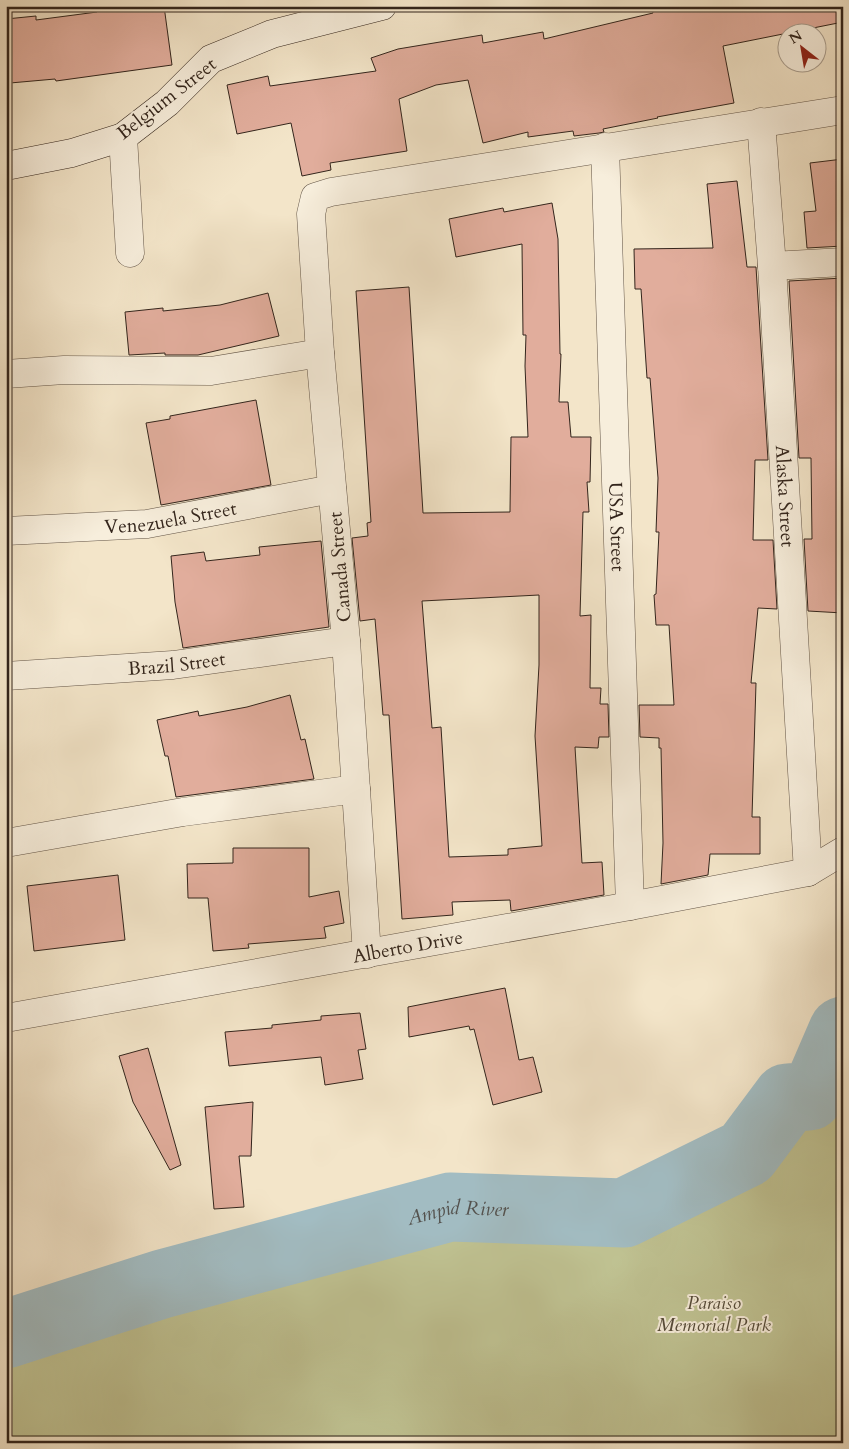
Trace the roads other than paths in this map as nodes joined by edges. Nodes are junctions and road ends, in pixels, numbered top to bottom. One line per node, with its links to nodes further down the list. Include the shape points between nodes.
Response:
1 (382, 6): 4 (street, Belgium Street, via 272,34 211,59 167,103)
2 (843, 110): 3 (street)
3 (761, 122): 5 (street); 9 (street, Alaska Street)
4 (123, 137): 6 (street, Belgium Street, via 72,153); 7 (street)
5 (605, 147): 10 (street, Canada Street, via 315,197 311,214); 20 (street, USA Street)
6 (6, 166)
7 (130, 253)
8 (843, 262): 9 (street)
9 (772, 266): 19 (street, Alaska Street)
10 (320, 353): 11 (street, via 211,371 64,370); 12 (street, Canada Street)
11 (6, 374)
12 (332, 489): 13 (street, Venezuela Street, via 147,524); 14 (street, Canada Street)
13 (6, 531)
14 (346, 641): 15 (street, Brazil Street, via 173,666); 16 (street, Canada Street)
15 (6, 676)
16 (356, 789): 17 (street, via 183,812); 21 (street, Canada Street)
17 (6, 843)
18 (843, 851): 19 (street)
19 (808, 872): 20 (street, Alberto Drive)
20 (630, 906): 21 (street, Alberto Drive)
21 (368, 954): 22 (street, Alberto Drive)
22 (6, 1018)

